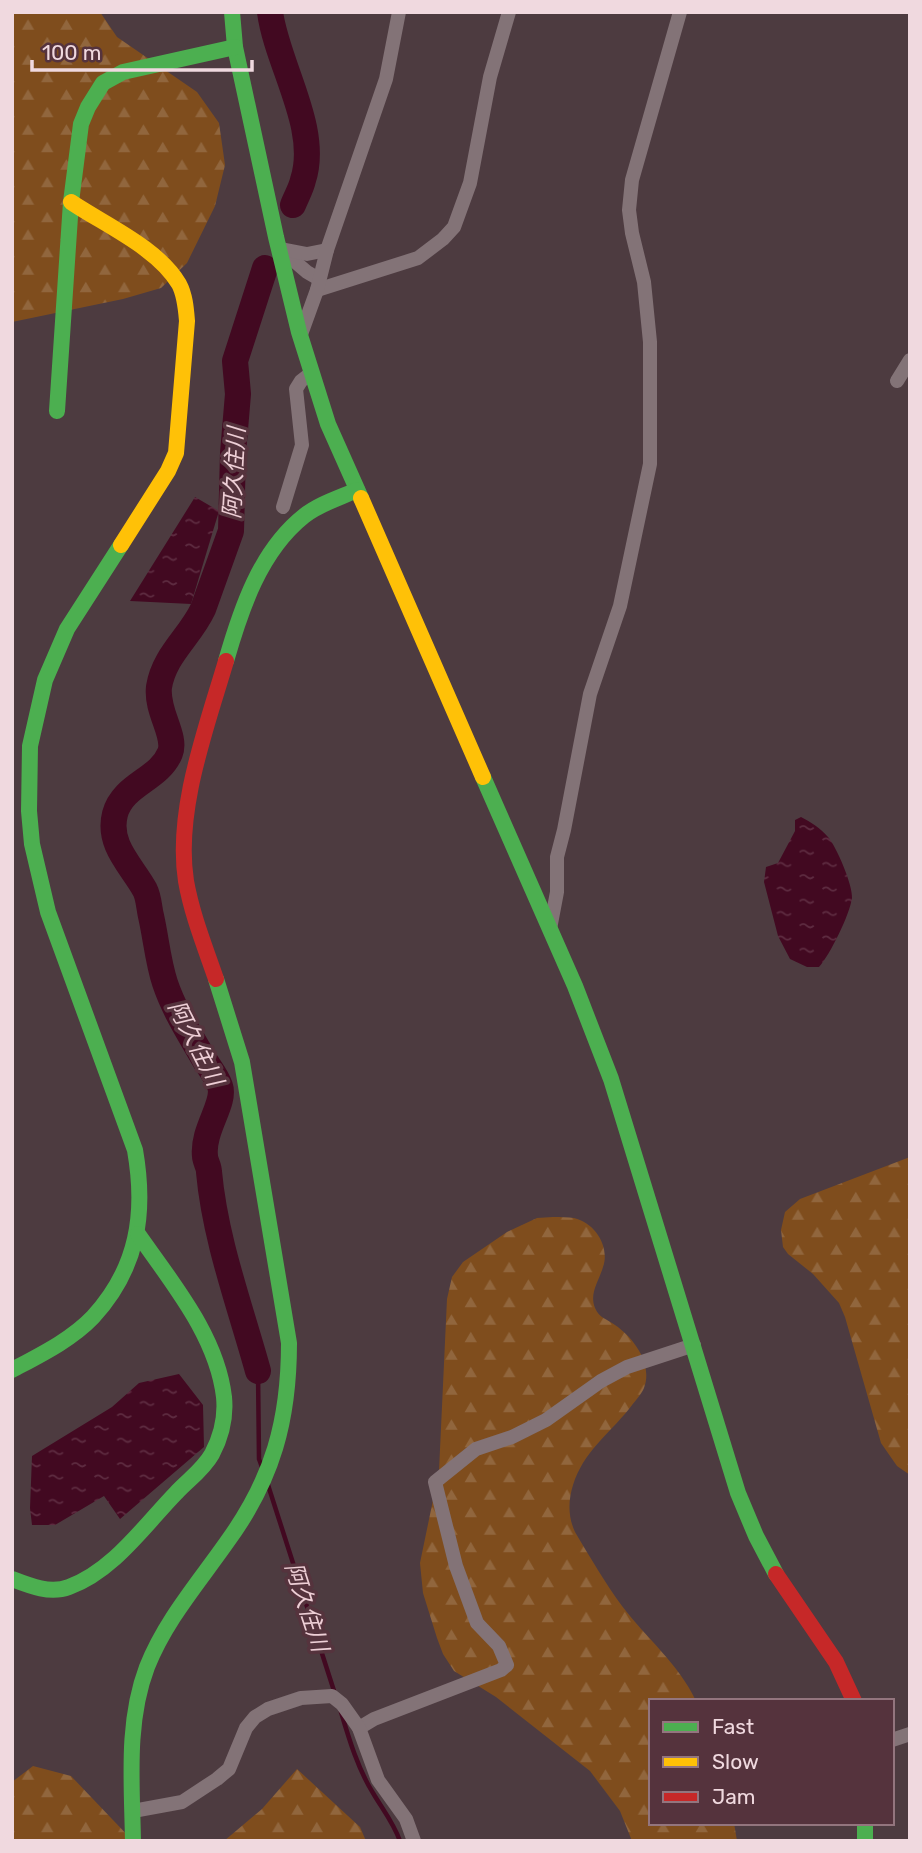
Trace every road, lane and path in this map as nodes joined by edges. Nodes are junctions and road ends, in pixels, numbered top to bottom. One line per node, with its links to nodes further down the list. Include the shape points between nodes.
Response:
1 (232, 12): 5 (street)
2 (399, 12): 8 (street, via 386,79)
3 (509, 12): 9 (street, via 490,78 470,183 454,227 418,258)
4 (680, 12): 17 (street, via 632,180 629,210 644,282 650,342 650,464 620,606 590,694 556,857 557,892)
5 (235, 47): 6 (street, via 123,72 103,83 81,124); 7 (street)
6 (71, 202): 14 (street); 18 (street, via 169,268 186,302 176,453 58,646 35,715 27,780 37,876 135,1150 141,1200)
7 (280, 249): 8 (street, via 307,254); 9 (street); 10 (street)
8 (327, 250): 9 (street)
9 (318, 284): 10 (street)
10 (300, 337): 12 (street)
11 (910, 360): 13 (street)
12 (310, 374): 15 (street); 16 (street, via 296,389 302,445)
13 (897, 381)
14 (57, 411)
15 (357, 490): 17 (street); 24 (street, via 304,516 262,567 238,626 189,794 186,880 242,1062 289,1343 290,1376 282,1436 256,1498 165,1628 146,1669 131,1733)
16 (283, 507)
17 (550, 929): 19 (street, via 611,1079)
18 (138, 1234): 20 (street, via 121,1277 93,1317 54,1348); 21 (street, via 198,1322 212,1354 224,1395 225,1417 217,1441 208,1460 92,1575 56,1590)
19 (694, 1345): 22 (street, via 751,1529 797,1607 831,1652); 23 (street, via 627,1367 546,1420 476,1449 435,1482 456,1566 477,1623 499,1646 506,1665)
20 (12, 1370)
21 (12, 1579)
22 (853, 1699)
23 (359, 1728): 24 (street, via 332,1696 301,1698 268,1709 246,1728 229,1769 217,1779 182,1802); 26 (street, via 378,1780 406,1819)
24 (133, 1811): 25 (street)
25 (133, 1841)
26 (414, 1841)

